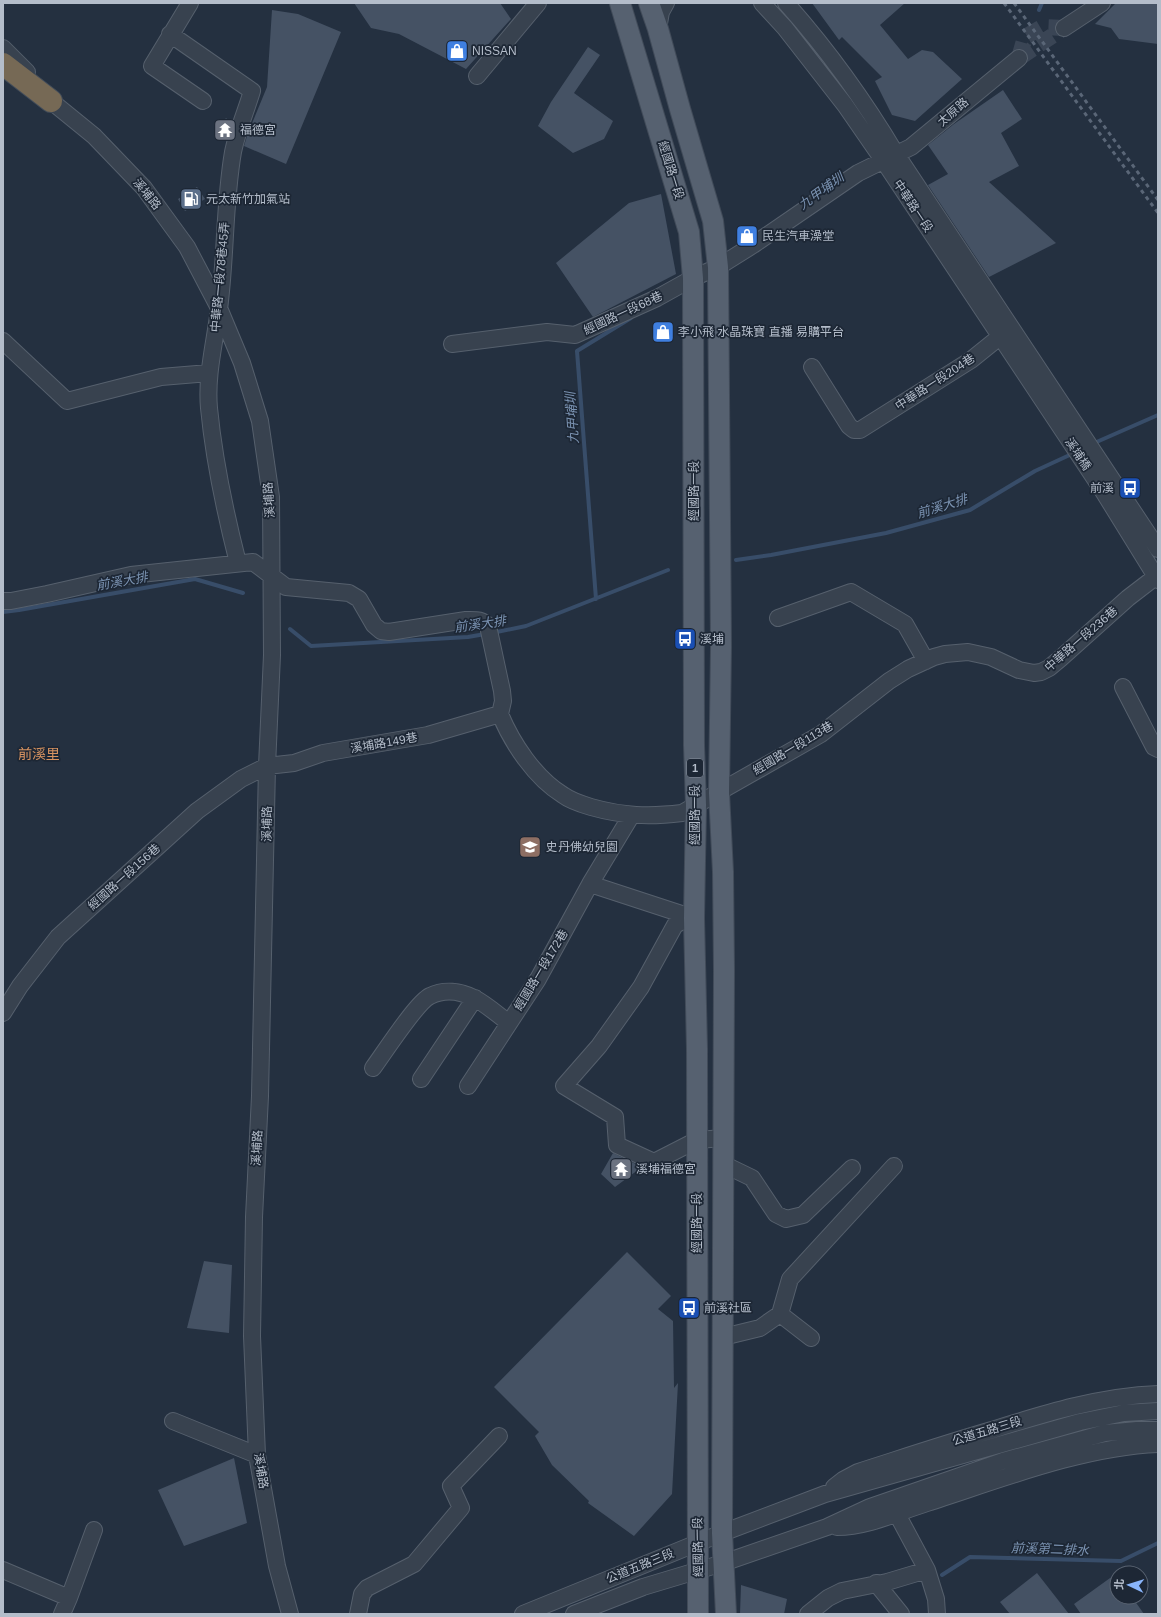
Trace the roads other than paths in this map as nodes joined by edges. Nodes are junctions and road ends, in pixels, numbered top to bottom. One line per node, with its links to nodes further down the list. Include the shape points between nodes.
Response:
1 (190, 3): 11 (street)
2 (538, 3): 15 (street)
3 (620, 3): 21 (main road, 經國路一段 / 1, via 689,232)
4 (649, 3): 10 (main road, 經國路一段 / 1)
5 (666, 3): 10 (street, via 661,12)
6 (762, 3): 19 (street, 中華路一段)
7 (786, 3): 19 (street, 中華路一段, via 807,27 878,123)
8 (1102, 3): 9 (street)
9 (1064, 28)
10 (658, 29): 20 (main road, 經國路一段 / 1, via 713,221)
11 (170, 34): 18 (street, via 152,66); 22 (street, 中華路一段78巷45弄, via 252,91 234,151)
12 (3, 48): 17 (street, 溪埔路, via 45,90)
13 (1019, 58): 19 (street, 太原路, via 911,147)
14 (3, 64): 17 (highway)
15 (477, 76)
16 (3, 77): 17 (street, 溪埔路)
17 (51, 101): 22 (street, 溪埔路, via 94,136 144,188 187,247)
18 (203, 101)
19 (889, 157): 20 (street, 太原路, via 858,173); 23 (street, 中華路一段)
20 (718, 267): 21 (street, 經國路一段68巷); 41 (main road, 經國路一段 / 1, via 721,640)
21 (693, 278): 25 (street, 經國路一段68巷, via 657,298 575,335 547,332); 42 (main road, 經國路一段 / 1)
22 (219, 308): 27 (street, 中華路一段78巷45弄); 32 (street, 溪埔路, via 242,363 260,421 271,497)
23 (1005, 332): 26 (street, 中華路一段204巷, via 971,360 860,430 854,430 849,426); 28 (street, 中華路一段)
24 (3, 341): 27 (street, via 67,401 161,377)
25 (452, 344)
26 (812, 367)
27 (209, 373): 31 (street, 中華路一段78巷45弄, via 209,407 224,509)
28 (1060, 414): 29 (street, 溪埔橋)
29 (1109, 488): 30 (street); 33 (street)
30 (1158, 549)
31 (238, 563): 32 (street, via 253,562); 34 (street, via 131,575 48,594)
32 (272, 575): 38 (street, via 286,588 349,593 359,598 374,625 388,632 466,620 484,622 488,626 502,691); 40 (street, 溪埔路)
33 (1157, 577): 36 (street, 中華路一段236巷, via 1128,598 1049,668 1041,672 1019,670 991,657 968,652 945,654)
34 (3, 601)
35 (778, 618): 36 (street, via 851,592 905,624)
36 (926, 661): 41 (street, 經國路一段113巷, via 889,681 821,734)
37 (1123, 687): 39 (street, via 1154,747)
38 (500, 714): 40 (street, 溪埔路149巷, via 428,735 323,753 294,763); 43 (street, via 524,756 562,795 574,802)
39 (1158, 749)
40 (268, 766): 47 (street, 經國路一段156巷, via 241,780 197,811 58,937 20,986); 66 (street, 溪埔路, via 252,1320)
41 (719, 792): 42 (street, 經國路一段113巷); 52 (main road, 經國路一段 / 1, via 723,872)
42 (696, 805): 43 (street, via 682,813); 45 (main road, 經國路一段 / 1)
43 (631, 816): 44 (street, 經國路一段172巷)
44 (590, 884): 45 (street); 48 (street, 經國路一段172巷, via 538,979)
45 (694, 918): 53 (main road, 經國路一段 / 1); 53 (street, via 676,925 641,987 599,1046 564,1086 615,1117 617,1145 654,1162)
46 (475, 998): 48 (street, 經國路一段172巷); 49 (street, 經國路一段172巷, via 451,992 428,996); 50 (street)
47 (3, 1013)
48 (509, 1023): 51 (street)
49 (373, 1068)
50 (421, 1079)
51 (468, 1086)
52 (724, 1138): 53 (street); 54 (main road, 經國路一段 / 1)
53 (697, 1140): 72 (main road, 經國路一段 / 1)
54 (724, 1164): 56 (street, via 752,1178 776,1214 786,1219 803,1216); 58 (main road, 經國路一段 / 1)
55 (894, 1166): 57 (street, via 790,1279)
56 (852, 1168)
57 (780, 1314): 58 (street, via 760,1328); 59 (street)
58 (723, 1337): 71 (main road, 經國路一段 / 1)
59 (811, 1338)
60 (1158, 1394): 67 (street, 公道五路三段, via 1102,1400 1048,1412 858,1472)
61 (1158, 1411): 67 (street, 公道五路三段, via 1124,1413 1080,1422)
62 (173, 1421): 66 (street)
63 (1158, 1430): 69 (street, 公道五路三段, via 1105,1433 1003,1461 870,1508)
64 (499, 1436): 81 (street, via 451,1486 461,1508 414,1564 367,1588 362,1594)
65 (1158, 1444): 68 (street, 公道五路三段, via 1132,1446 1072,1458)
66 (258, 1455): 80 (street, 溪埔路, via 278,1566)
67 (825, 1494): 71 (street, 公道五路三段)
68 (897, 1514): 69 (street, 公道五路三段, via 849,1527); 75 (street)
69 (827, 1527): 73 (street, 公道五路三段)
70 (94, 1530): 78 (street)
71 (722, 1533): 72 (street, 公道五路三段); 73 (main road, 經國路一段 / 1)
72 (698, 1543): 76 (main road, 經國路一段 / 1); 82 (street, 公道五路三段)
73 (723, 1563): 76 (street, 公道五路三段); 85 (main road, 經國路一段 / 1)
74 (3, 1570): 78 (street)
75 (926, 1570): 77 (street); 88 (street, via 936,1600)
76 (698, 1571): 83 (street, 公道五路三段, via 643,1587); 84 (main road, 經國路一段 / 1)
77 (876, 1584): 86 (street, via 835,1594); 87 (street)
78 (69, 1598): 79 (street)
79 (62, 1614)
80 (290, 1614)
81 (358, 1614)
82 (523, 1614)
83 (574, 1614)
84 (698, 1614)
85 (726, 1614)
86 (808, 1614)
87 (901, 1614)
88 (937, 1614)

